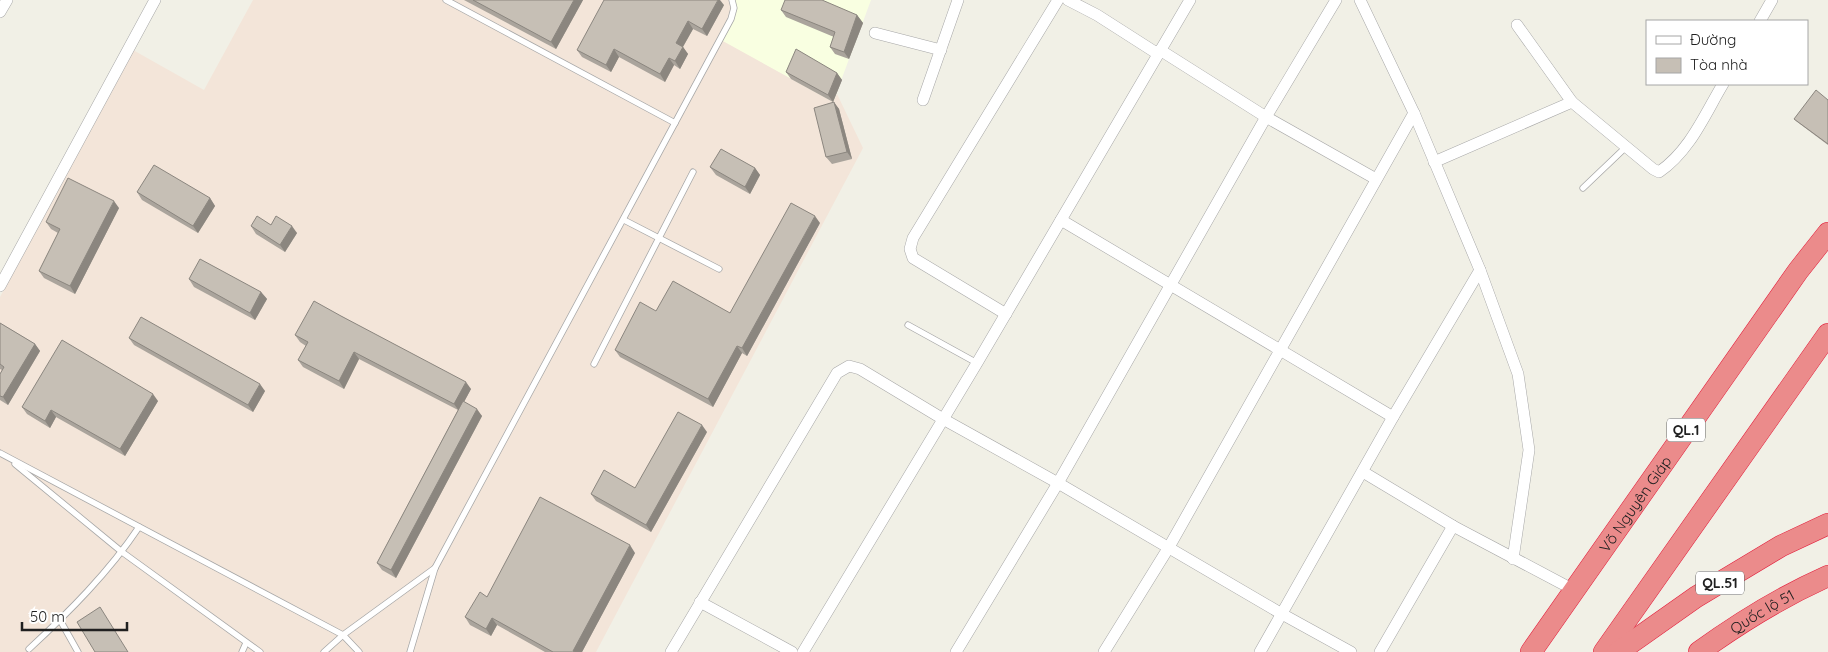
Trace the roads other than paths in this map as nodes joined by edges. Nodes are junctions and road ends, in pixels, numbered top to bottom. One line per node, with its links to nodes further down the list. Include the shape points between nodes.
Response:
1 (7, 0): 12 (street)
2 (155, 0): 35 (street)
3 (446, 0): 23 (lane)
4 (732, 0): 23 (lane, via 731,19)
5 (958, 0): 16 (street)
6 (1058, 0): 37 (street, via 918,230 910,249 913,258)
7 (1068, 0): 17 (street)
8 (1190, 0): 17 (street)
9 (1336, 0): 22 (street)
10 (1360, 0): 21 (street)
11 (1772, 0): 13 (street)
12 (0, 12)
13 (1761, 20)
14 (1518, 25): 20 (street)
15 (875, 33): 16 (street)
16 (941, 50): 19 (street)
17 (1159, 52): 22 (street); 30 (street)
18 (1722, 85): 24 (street, via 1684,149 1659,172)
19 (924, 100)
20 (1572, 102): 24 (street); 25 (street)
21 (1414, 113): 25 (street); 27 (street)
22 (1266, 117): 27 (street); 36 (street)
23 (675, 123): 29 (lane)
24 (1626, 147): 28 (lane)
25 (1434, 162): 34 (street)
26 (693, 172): 32 (lane)
27 (1376, 179): 40 (street)
28 (1583, 188)
29 (624, 220): 32 (lane); 54 (lane)
30 (1061, 220): 36 (street); 37 (street)
31 (1828, 233): 56 (highway, Võ Nguyên Giáp / QL.1)
32 (658, 239): 33 (lane); 42 (lane)
33 (719, 269)
34 (1480, 270): 43 (street); 53 (street, via 1518,374 1529,450)
35 (0, 286)
36 (1171, 287): 40 (street); 47 (street)
37 (1006, 314): 41 (street)
38 (908, 325): 41 (lane)
39 (1828, 334): 78 (highway)
40 (1281, 350): 43 (street); 51 (street)
41 (977, 363): 44 (street)
42 (594, 364)
43 (1393, 417): 46 (street)
44 (944, 419): 47 (street); 57 (street, via 860,368 849,366 837,373); 71 (street)
45 (2, 454): 50 (lane); 52 (lane)
46 (1363, 472): 49 (street); 58 (street)
47 (1058, 483): 51 (street); 72 (street)
48 (1828, 524): 79 (highway, QL.51, via 1781,546 1696,596)
49 (1453, 526): 53 (street); 76 (street)
50 (139, 527): 52 (lane); 60 (lane)
51 (1169, 547): 58 (street); 73 (street)
52 (122, 552): 59 (lane); 61 (lane)
53 (1512, 558): 56 (street)
54 (434, 568): 60 (lane); 68 (lane)
55 (1828, 576): 80 (highway, Quốc lộ 51, via 1803,587)
56 (1574, 590): 77 (highway, Võ Nguyên Giáp / QL.1)
57 (700, 602): 69 (street); 70 (street)
58 (1282, 614): 74 (street); 75 (street)
59 (60, 620): 62 (lane); 63 (lane)
60 (342, 635): 66 (lane); 67 (lane)
61 (246, 642): 64 (lane); 65 (lane)
62 (29, 649)
63 (78, 652)
64 (242, 652)
65 (260, 652)
66 (324, 652)
67 (359, 652)
68 (410, 652)
69 (671, 652)
70 (792, 652)
71 (803, 652)
72 (956, 652)
73 (1104, 652)
74 (1260, 652)
75 (1351, 652)
76 (1380, 652)
77 (1531, 652)
78 (1604, 652)
79 (1618, 652)
80 (1699, 652)

